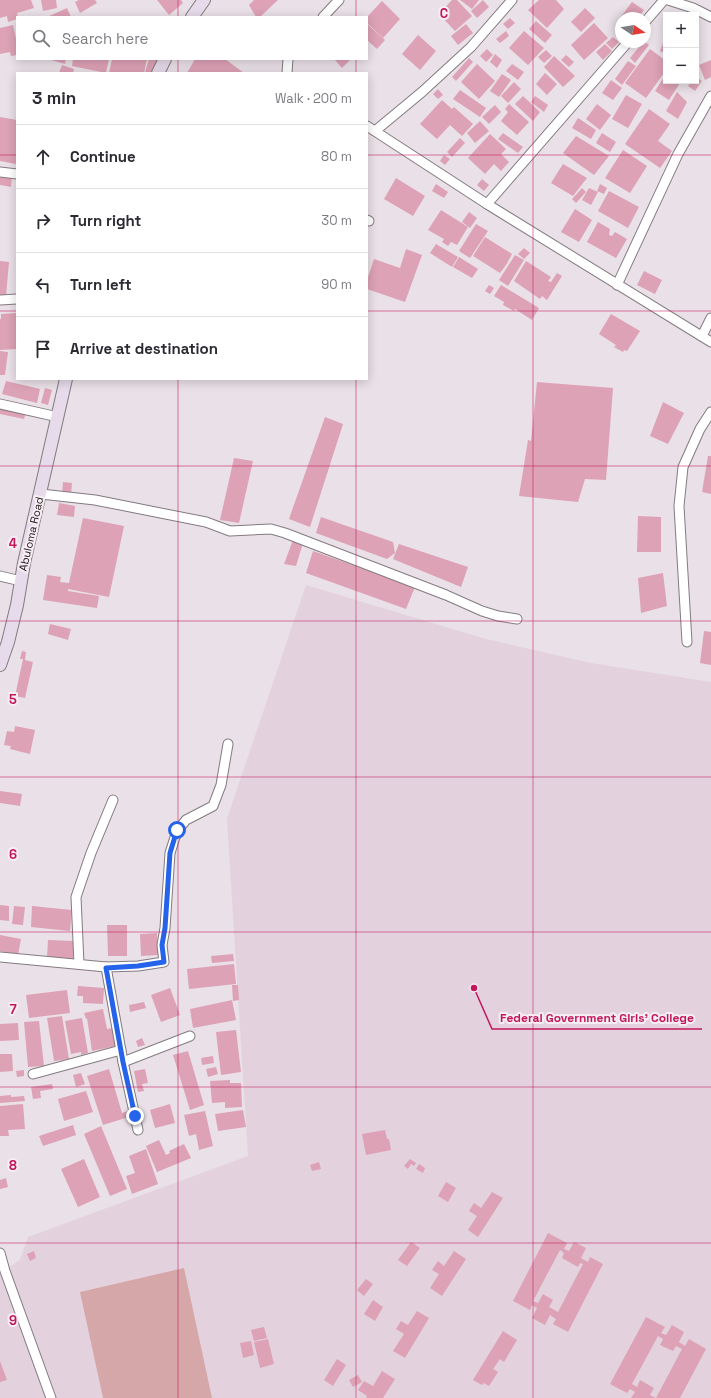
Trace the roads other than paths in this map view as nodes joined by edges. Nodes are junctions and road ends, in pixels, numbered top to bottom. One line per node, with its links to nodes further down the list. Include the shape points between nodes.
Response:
1 (204, 0): 7 (street)
2 (339, 0): 8 (street)
3 (512, 0): 16 (street, via 471,47 422,92)
4 (664, 0): 6 (street)
5 (668, 0): 9 (street)
6 (651, 15)
7 (193, 16)
8 (324, 16)
9 (711, 17)
10 (623, 48): 19 (street)
11 (164, 60): 13 (street)
12 (288, 60): 14 (street)
13 (158, 72)
14 (287, 72)
15 (711, 96): 20 (street, via 678,154)
16 (371, 129): 19 (street)
17 (0, 172): 18 (street)
18 (16, 174)
19 (487, 204): 20 (street)
20 (617, 285): 24 (street)
21 (16, 299): 22 (street)
22 (0, 300)
23 (711, 318): 24 (street)
24 (702, 336): 25 (street)
25 (711, 342)
26 (66, 380): 29 (street, Abuloma Road)
27 (0, 404): 29 (street)
28 (711, 412): 34 (street, via 683,467 679,506)
29 (58, 417): 30 (street, Abuloma Road)
30 (40, 494): 32 (street, Abuloma Road); 33 (street, via 95,500 206,522 230,530 271,529 498,616)
31 (0, 576): 32 (street)
32 (20, 581): 35 (street, Abuloma Road, via 17,605)
33 (517, 619)
34 (687, 642)
35 (0, 665)
36 (228, 744): 40 (street, via 221,785 213,806 186,820 177,830 170,853 162,945 164,962)
37 (113, 800): 39 (street, via 76,897)
38 (0, 957): 39 (street)
39 (79, 964): 40 (street)
40 (106, 968): 42 (street)
41 (190, 1036): 43 (street)
42 (121, 1050): 43 (street); 44 (street)
43 (123, 1062): 45 (street)
44 (33, 1074)
45 (138, 1130)
46 (0, 1253): 47 (street)
47 (51, 1398)

